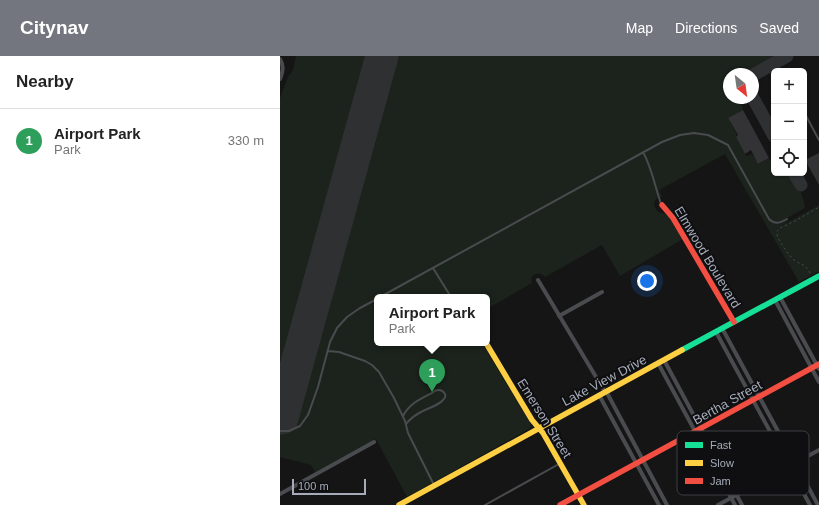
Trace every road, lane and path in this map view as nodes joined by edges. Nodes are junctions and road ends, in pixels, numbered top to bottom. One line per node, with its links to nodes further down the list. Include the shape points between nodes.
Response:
1 (280, 58): 2 (street, via 283,67)
2 (280, 79)
3 (807, 118): 4 (lane)
4 (819, 140)
5 (643, 152): 6 (lane); 8 (lane, via 680,135 708,135 728,145 770,220 779,223); 9 (lane)
6 (662, 205): 19 (street, Elmwood Boulevard, via 676,222)
7 (819, 207): 10 (path, via 777,232 779,240 791,258 805,266)
8 (787, 219)
9 (432, 268): 14 (lane); 15 (lane)
10 (810, 273)
11 (819, 276): 16 (street, Lake View Drive)
12 (538, 280): 18 (street)
13 (602, 292): 18 (street)
14 (385, 294)
15 (449, 294)
16 (778, 299): 19 (street, Lake View Drive); 26 (street)
17 (374, 301): 23 (lane, via 360,308 337,328)
18 (558, 316): 28 (street)
19 (734, 322): 20 (street, Lake View Drive)
20 (722, 328): 21 (street, Lake View Drive); 29 (street)
21 (716, 332): 24 (street, Lake View Drive); 30 (street)
22 (488, 346): 33 (street, Emerson Street)
23 (328, 351): 31 (lane, via 358,358 372,365 382,377); 37 (lane, via 308,415 300,426)
24 (664, 360): 25 (street, Lake View Drive); 34 (street)
25 (658, 363): 28 (street, Lake View Drive); 34 (street)
26 (817, 367): 27 (street); 29 (street, Bertha Street)
27 (819, 382)
28 (603, 393): 33 (street, Lake View Drive); 42 (street); 44 (street)
29 (760, 397): 30 (street, Bertha Street); 36 (street)
30 (753, 400): 34 (street, Bertha Street); 35 (street)
31 (403, 417): 32 (lane); 32 (lane, via 409,407 431,393 440,390 445,394 443,400 417,414)
32 (406, 424): 45 (lane, via 408,433)
33 (539, 428): 43 (street, Emerson Street); 45 (street, Lake View Drive)
34 (698, 430)
35 (770, 431)
36 (778, 431)
37 (280, 432)
38 (677, 441): 42 (street, Bertha Street)
39 (374, 442): 47 (street)
40 (819, 450): 41 (street)
41 (809, 455)
42 (643, 460): 44 (street, Bertha Street); 59 (street)
43 (560, 464): 48 (street, Emerson Street); 55 (lane)
44 (637, 464): 48 (street, Bertha Street); 58 (street)
45 (435, 486): 53 (street, Lake View Drive)
46 (809, 489): 64 (street)
47 (280, 494)
48 (578, 495): 56 (street, Bertha Street); 57 (street, Emerson Street)
49 (730, 495): 52 (street)
50 (737, 495): 52 (street); 62 (street)
51 (805, 495): 63 (street)
52 (731, 498): 60 (street); 61 (street)
53 (408, 503): 54 (street, Lake View Drive)
54 (399, 505)
55 (485, 505)
56 (560, 505)
57 (584, 505)
58 (659, 505)
59 (667, 505)
60 (718, 505)
61 (735, 505)
62 (742, 505)
63 (810, 505)
64 (818, 505)

